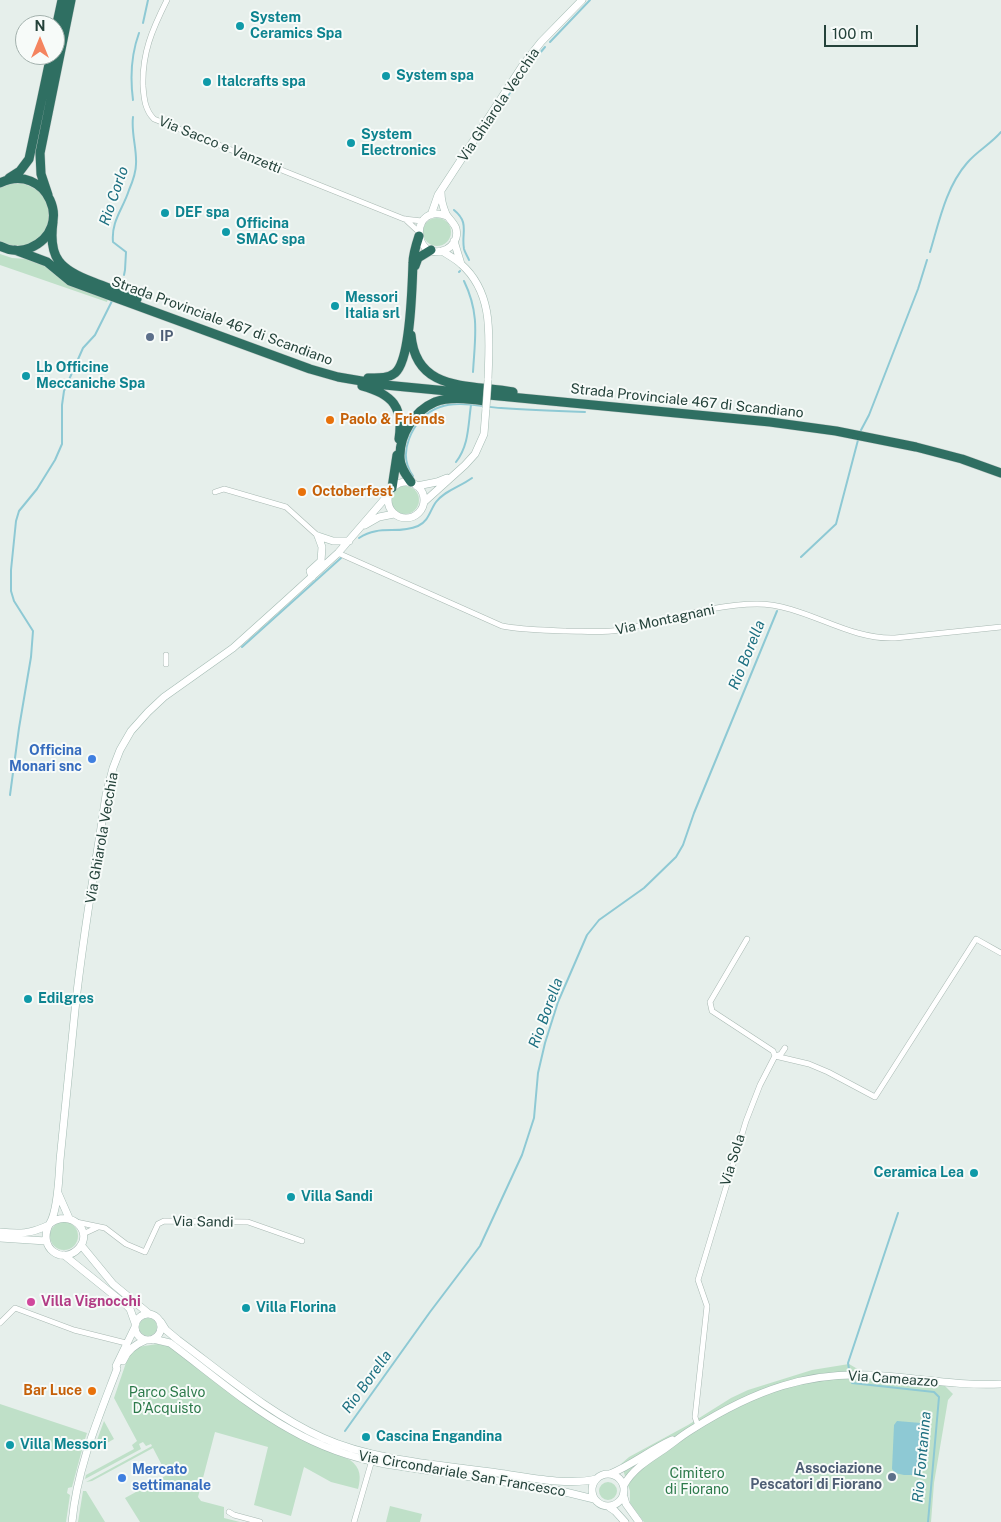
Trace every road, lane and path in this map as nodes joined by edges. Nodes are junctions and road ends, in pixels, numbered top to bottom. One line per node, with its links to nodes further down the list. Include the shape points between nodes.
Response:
1 (62, 0): 5 (highway)
2 (71, 0): 9 (highway, via 40,153 41,174)
3 (167, 0): 12 (street, Via Sacco e Vanzetti, via 148,40 142,70 145,102 154,119)
4 (582, 0): 8 (street, Via Ghiarola Vecchia, via 523,65)
5 (59, 15)
6 (49, 65): 7 (highway, via 29,159 20,172)
7 (3, 182): 9 (highway, via 26,179)
8 (441, 191): 10 (street, Via Ghiarola Vecchia); 11 (street, Via Ghiarola Vecchia)
9 (48, 195): 14 (highway, via 54,211)
10 (432, 215): 11 (street); 13 (street)
11 (447, 216): 16 (street, Via Ghiarola Vecchia, via 456,227)
12 (404, 219): 13 (street, Via Sacco e Vanzetti); 15 (street, Via Sacco e Vanzetti)
13 (422, 221): 15 (street)
14 (53, 222): 18 (highway, via 46,237 37,245); 23 (highway, via 53,252)
15 (419, 234): 19 (street, via 423,245); 22 (highway)
16 (454, 241): 20 (street); 21 (street, Via Ghiarola Vecchia)
17 (0, 246): 18 (highway)
18 (15, 250): 23 (highway, via 47,262)
19 (431, 250): 20 (street, Via Ghiarola Vecchia); 22 (highway, via 418,258)
20 (442, 251): 21 (street, Via Ghiarola Vecchia)
21 (461, 264): 28 (street, Via Ghiarola Vecchia, bridge, via 484,299 489,330 488,380 484,434 475,454)
22 (413, 271): 24 (highway)
23 (72, 278): 25 (highway, Strada Provinciale 467 di Scandiano)
24 (410, 319): 25 (highway, via 401,366 384,378 368,378); 26 (highway, via 416,358 432,376 454,385)
25 (294, 361): 26 (highway, Strada Provinciale 467 di Scandiano, via 338,377 365,382); 31 (highway, via 300,368 381,392 391,399 400,420 400,432)
26 (561, 402): 27 (highway, Strada Provinciale 467 di Scandiano, via 836,431 916,447); 29 (highway, via 456,398 436,401 414,418 401,444 402,467)
27 (1001, 472)
28 (452, 476): 29 (street, Via Ghiarola Vecchia, via 437,482); 32 (street, Via Ghiarola Vecchia)
29 (414, 484): 31 (street, Via Ghiarola Vecchia, via 400,483); 32 (street, via 422,492)
30 (214, 492): 35 (street, via 224,489 286,508)
31 (390, 492): 33 (street, via 388,506); 34 (street, Via Ghiarola Vecchia)
32 (424, 502): 33 (street, Via Ghiarola Vecchia, via 420,512 412,517)
33 (394, 514): 34 (street, Via Ghiarola Vecchia, via 379,517)
34 (359, 530): 37 (street, Via Ghiarola Vecchia)
35 (318, 536): 36 (street); 38 (street)
36 (333, 541): 37 (street); 39 (street)
37 (349, 541): 39 (street, Via Ghiarola Vecchia)
38 (322, 547): 39 (street); 40 (street, via 321,561 310,571)
39 (338, 553): 40 (street, Via Ghiarola Vecchia); 41 (street, Via Montagnani, via 502,626 519,629 609,631 730,606 755,604 777,605 856,634 878,638)
40 (312, 576): 48 (street, Via Ghiarola Vecchia, via 233,648 158,703 131,731 120,750 106,795 74,1017)
41 (1001, 627)
42 (166, 655): 43 (street)
43 (166, 664)
44 (748, 939): 47 (street, via 710,1007)
45 (1001, 953): 47 (street, via 976,939 875,1098 809,1064)
46 (785, 1048): 47 (street)
47 (775, 1056): 68 (street, Via Sola, via 746,1120 698,1280 707,1306 695,1417)
48 (57, 1192): 49 (street, Via Ghiarola Vecchia); 51 (street, Via Ghiarola Vecchia)
49 (68, 1218): 50 (street); 51 (street, via 59,1218)
50 (76, 1222): 52 (street, Via Sandi); 54 (street)
51 (50, 1224): 53 (street, via 24,1234); 56 (street)
52 (98, 1227): 54 (street); 57 (street, Via Sandi, via 108,1229 126,1244 145,1252 158,1224 164,1221 248,1222)
53 (0, 1232)
54 (83, 1234): 58 (street)
55 (0, 1238): 56 (street)
56 (46, 1241): 59 (street, via 53,1252)
57 (302, 1241)
58 (81, 1245): 59 (street, via 74,1253); 60 (street, via 114,1284)
59 (64, 1255): 63 (street, via 126,1305)
60 (148, 1314): 61 (street); 63 (street, via 140,1316)
61 (161, 1322): 64 (street, via 160,1332); 70 (street, Via Circondariale San Francesco, via 178,1340 275,1412 324,1439)
62 (0, 1323): 65 (street, via 15,1308 84,1333)
63 (135, 1325): 64 (street, via 139,1336); 65 (street)
64 (150, 1340): 66 (street, via 129,1351); 70 (street, Via Circondariale San Francesco, via 170,1343 293,1431 336,1450)
65 (126, 1343): 66 (street)
66 (117, 1369): 78 (street, via 82,1463)
67 (1001, 1384): 68 (street, Via Cameazzo, via 961,1384 859,1374 825,1376 771,1389)
68 (698, 1426): 69 (street, Via Cameazzo)
69 (679, 1437): 71 (street, Via Cameazzo); 73 (street, Via Cameazzo, via 643,1463)
70 (372, 1458): 72 (street, Via Circondariale San Francesco, via 533,1478 578,1482); 75 (street, Via Circondariale San Francesco); 80 (street)
71 (610, 1474): 72 (street, Via Circondariale San Francesco); 73 (street, via 617,1476)
72 (596, 1479): 75 (street, via 592,1488)
73 (624, 1485): 74 (street)
74 (624, 1497): 76 (street); 82 (street)
75 (594, 1499): 76 (street, Via Circondariale San Francesco)
76 (609, 1507): 81 (street, Via Circondariale San Francesco)
77 (230, 1512): 79 (street)
78 (72, 1522)
79 (260, 1522)
80 (354, 1522)
81 (625, 1522)
82 (639, 1522)

